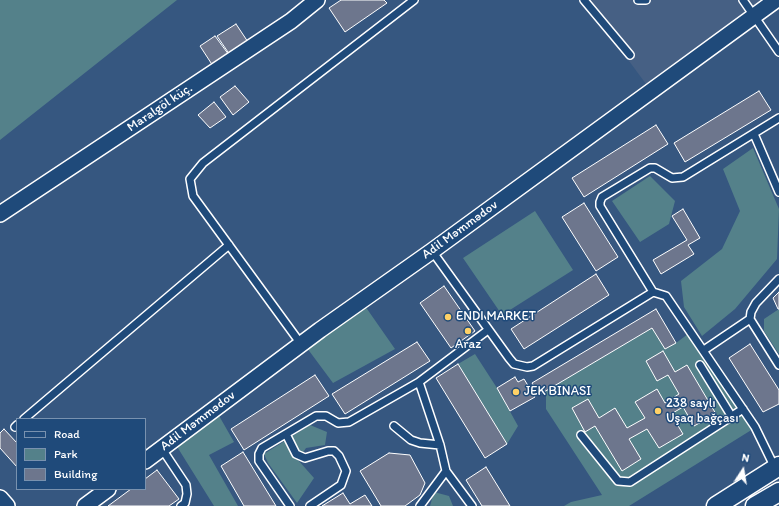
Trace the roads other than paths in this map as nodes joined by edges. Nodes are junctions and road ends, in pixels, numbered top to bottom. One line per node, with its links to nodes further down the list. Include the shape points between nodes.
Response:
1 (317, 0): 14 (street, Maralgöl küç., via 291,22)
2 (414, 0): 15 (lane, via 203,163 190,179 193,196)
3 (584, 0): 10 (lane)
4 (638, 0): 5 (lane)
5 (646, 0)
6 (743, 0): 8 (lane)
7 (776, 0): 8 (street, Adil Məmmədov)
8 (755, 15): 9 (lane); 16 (street, Adil Məmmədov)
9 (779, 52)
10 (630, 55)
11 (779, 118): 12 (lane)
12 (754, 134): 13 (lane); 18 (lane, via 683,178 672,178 655,168 650,168 602,197 600,206)
13 (779, 192)
14 (0, 214)
15 (229, 245): 21 (lane); 28 (lane)
16 (432, 251): 20 (lane); 21 (street, Adil Məmmədov)
17 (779, 279): 19 (lane, via 756,303)
18 (653, 292): 20 (lane, via 527,368 514,364); 22 (lane, via 666,296)
19 (750, 319): 22 (lane); 24 (lane)
20 (488, 330): 25 (lane)
21 (301, 344): 33 (street, Adil Məmmədov)
22 (704, 350): 26 (lane)
23 (700, 365): 27 (lane)
24 (779, 365)
25 (419, 382): 30 (lane, via 349,422 338,423 326,416 316,416); 32 (lane)
26 (743, 409): 27 (lane); 35 (lane)
27 (732, 417): 31 (lane, via 630,482 618,481)
28 (25, 418)
29 (394, 426): 32 (lane, via 411,440)
30 (286, 434): 43 (lane, via 262,448 259,454 260,461); 44 (lane, via 296,454 305,458 328,451 334,452 346,470 341,484)
31 (581, 435)
32 (440, 445): 36 (lane)
33 (162, 449): 34 (street, Adil Məmmədov); 42 (lane, via 186,485 185,503)
34 (146, 460)
35 (777, 467): 47 (street)
36 (446, 472): 45 (lane); 46 (lane)
37 (107, 490): 41 (street)
38 (779, 492): 48 (street)
39 (0, 498): 40 (street)
40 (7, 506)
41 (85, 506)
42 (181, 506)
43 (290, 506)
44 (310, 506)
45 (420, 506)
46 (472, 506)
47 (716, 506)
48 (756, 506)

